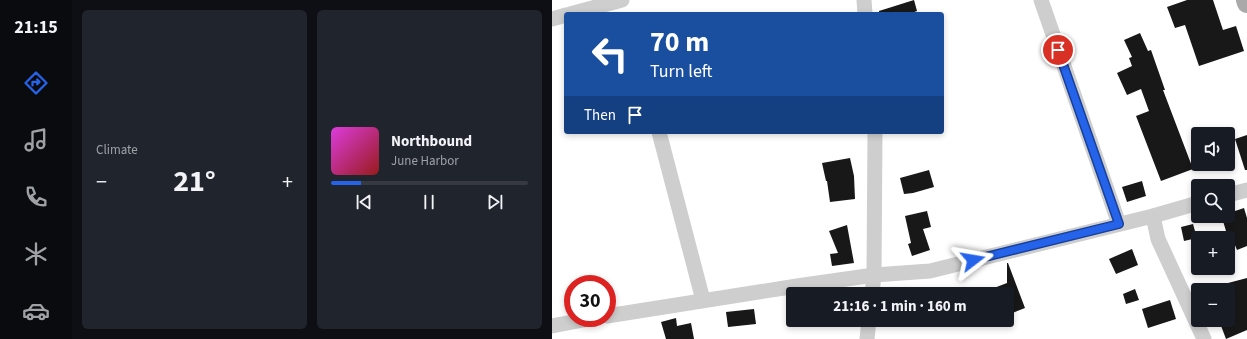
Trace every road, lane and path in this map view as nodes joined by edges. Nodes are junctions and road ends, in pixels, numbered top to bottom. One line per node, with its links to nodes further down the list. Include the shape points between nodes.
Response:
1 (622, 0): 6 (street); 7 (street)
2 (864, 0): 8 (street)
3 (1041, 0): 17 (street)
4 (1246, 0): 5 (main road)
5 (1247, 3)
6 (577, 12)
7 (625, 12)
8 (866, 12)
9 (564, 16): 10 (street)
10 (552, 19)
11 (659, 134): 20 (street)
12 (875, 134): 18 (street)
13 (1247, 190): 14 (street)
14 (1235, 193)
15 (1191, 205): 16 (street)
16 (1153, 216): 17 (street); 26 (street, via 1158,239)
17 (1119, 224): 18 (street, via 930,271)
18 (874, 275): 19 (street); 20 (street)
19 (873, 287)
20 (704, 300): 21 (street)
21 (616, 315)
22 (564, 324): 23 (street)
23 (552, 326)
24 (868, 327): 25 (street)
25 (867, 339)
26 (1204, 339)

